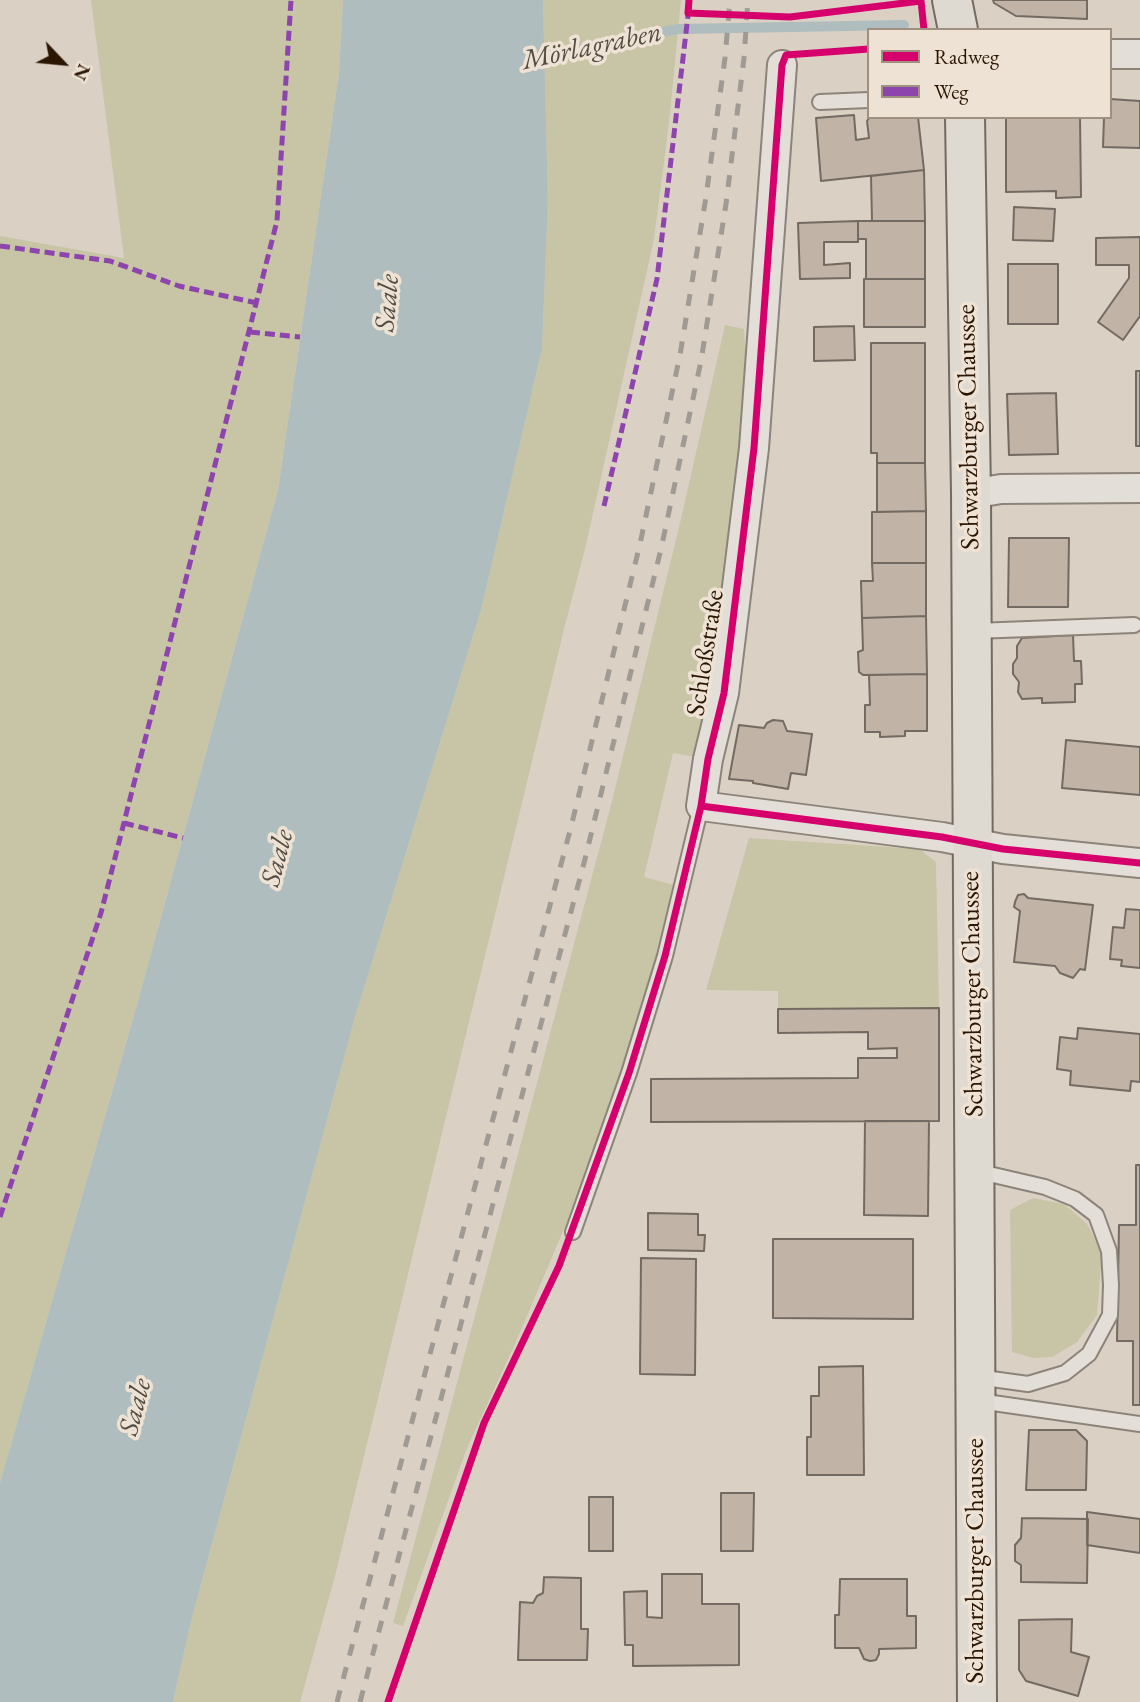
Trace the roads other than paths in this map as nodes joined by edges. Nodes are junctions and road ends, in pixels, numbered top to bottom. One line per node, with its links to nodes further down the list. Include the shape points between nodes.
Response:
1 (952, 0): 2 (main road)
2 (958, 28)
3 (1112, 54): 4 (street)
4 (1140, 54)
5 (782, 65): 13 (street, Schloßstraße, via 752,461 724,693)
6 (867, 100): 7 (lane)
7 (820, 102)
8 (965, 119): 10 (main road, Schwarzburger Chaussee)
9 (1140, 488): 10 (street, via 1001,489)
10 (971, 494): 12 (main road, Schwarzburger Chaussee)
11 (1134, 625): 12 (lane)
12 (971, 631): 14 (main road, Schwarzburger Chaussee)
13 (701, 806): 14 (street); 17 (lane, via 661,968)
14 (972, 843): 15 (street); 16 (main road, Schwarzburger Chaussee)
15 (1140, 863)
16 (974, 1171): 18 (main road, Schwarzburger Chaussee); 18 (lane, via 1045,1187 1075,1199 1096,1215 1109,1251 1111,1285 1110,1315 1089,1354 1065,1373 1028,1384)
17 (573, 1232)
18 (976, 1388): 19 (lane); 20 (main road, Schwarzburger Chaussee)
19 (1140, 1423)
20 (977, 1702)

